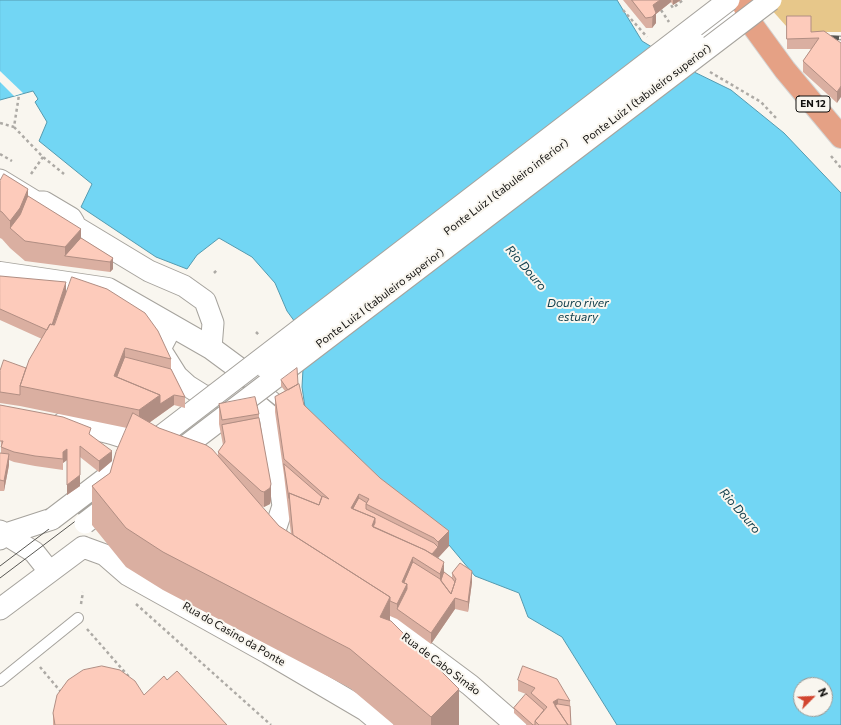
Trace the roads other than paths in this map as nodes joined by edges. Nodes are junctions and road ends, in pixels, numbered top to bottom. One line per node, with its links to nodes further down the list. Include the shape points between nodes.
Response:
1 (771, 0): 12 (street, Ponte Luiz I (tabuleiro superior), bridge)
2 (738, 2): 3 (main road, EN 12, via 785,70); 8 (main road, Ponte Luiz I (tabuleiro inferior), bridge, via 694,43); 14 (street, bridge, via 52,519)
3 (841, 137)
4 (0, 180): 7 (street, via 36,202 40,210 66,226 76,227 149,271 184,286 205,301 213,323)
5 (0, 273): 6 (main road, via 108,288 140,315)
6 (172, 326): 7 (main road); 16 (street, via 160,348 177,376 204,396 250,399 270,416 283,506 267,527)
7 (211, 348): 8 (main road)
8 (260, 374): 9 (lane)
9 (286, 407)
10 (45, 419): 11 (street, via 103,428 133,440)
11 (185, 469)
12 (153, 471)
13 (128, 490): 15 (street, bridge, via 85,523)
14 (2, 535): 17 (street, via 34,552)
15 (83, 547): 17 (street); 22 (street, Rua do Casino da Ponte, via 105,555 128,575 280,660 365,710)
16 (288, 568)
17 (50, 572): 18 (street)
18 (0, 609)
19 (369, 615): 23 (street, Rua de Cabo Simão, via 390,626 470,685)
20 (78, 618): 21 (lane)
21 (0, 681)
22 (383, 725)
23 (516, 725)

